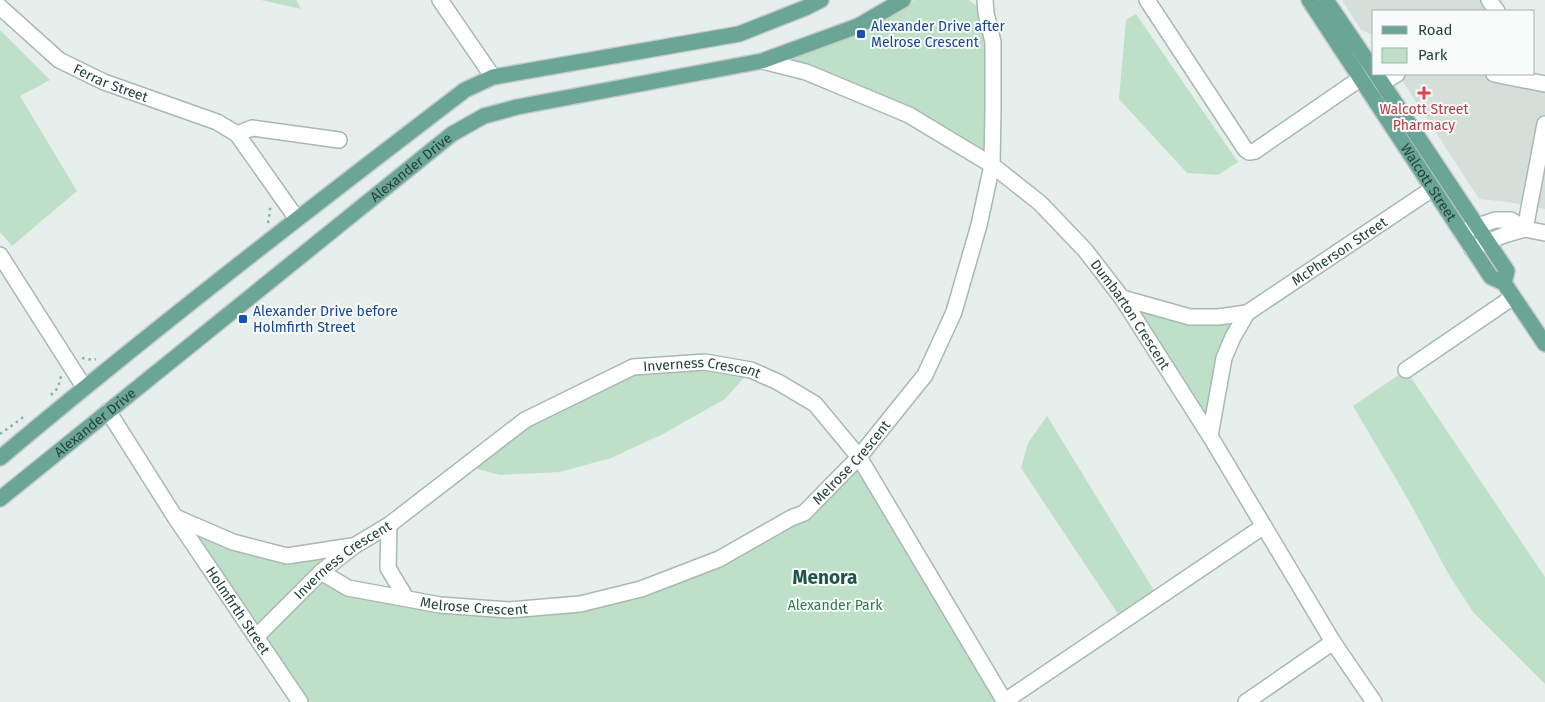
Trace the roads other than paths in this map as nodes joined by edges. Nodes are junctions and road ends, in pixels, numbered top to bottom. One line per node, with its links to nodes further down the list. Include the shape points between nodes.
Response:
1 (440, 0): 17 (street)
2 (821, 0): 17 (main road, Alexander Drive, via 739,34)
3 (902, 0): 10 (main road, Alexander Drive, via 858,26)
4 (978, 0): 9 (street, Melrose Crescent)
5 (1148, 0): 13 (street, via 1249,152)
6 (1309, 0): 12 (main road, Walcott Street)
7 (1326, 0): 11 (main road, Walcott Street)
8 (0, 7): 20 (street, Ferrar Street, via 60,60 104,82 216,122)
9 (986, 7): 22 (street, Melrose Crescent, via 993,42)
10 (762, 61): 22 (street, Dumbarton Crescent, via 806,72 909,115); 39 (main road, Alexander Drive, via 484,116 452,134)
11 (1372, 71)
12 (1372, 72)
13 (1372, 74)
14 (1374, 75): 23 (main road, Walcott Street)
15 (1374, 75): 25 (main road, Walcott Street)
16 (1514, 76): 18 (street)
17 (493, 77): 24 (main road, Alexander Drive, via 465,90)
18 (1545, 84)
19 (1545, 124): 26 (street)
20 (237, 134): 21 (street, via 252,128); 24 (street, Ferrar Street)
21 (339, 140)
22 (992, 165): 34 (street, Dumbarton Crescent, via 1040,203 1085,250); 41 (street, Melrose Crescent, via 954,312 925,374)
23 (1432, 189): 27 (main road, Walcott Street); 35 (street, McPherson Street)
24 (297, 219): 38 (main road, Alexander Drive)
25 (1477, 226): 26 (street, via 1495,220 1511,220); 27 (street); 29 (main road, Walcott Street)
26 (1525, 229): 28 (street); 29 (street)
27 (1461, 232): 30 (main road, Walcott Street)
28 (1545, 232)
29 (1488, 242): 30 (street); 32 (main road, Walcott Street, via 1507,271)
30 (1472, 249): 32 (main road, Walcott Street, via 1491,277)
31 (0, 255): 38 (street)
32 (1504, 283): 33 (main road, Walcott Street)
33 (1513, 297): 36 (main road, Walcott Street); 37 (street)
34 (1122, 298): 35 (street, McPherson Street, via 1190,317 1218,318); 40 (street, Dumbarton Crescent)
35 (1247, 313): 40 (street, McPherson Street, via 1224,358)
36 (1545, 344)
37 (1406, 370)
38 (84, 387): 42 (main road, Alexander Drive)
39 (108, 411): 43 (main road, Alexander Drive); 44 (street, Holmfirth Street)
40 (1210, 436): 46 (street, Dumbarton Crescent)
41 (859, 457): 45 (street, Inverness Crescent, via 814,404 778,382 750,370 706,362 633,367 525,420); 49 (street, Melrose Crescent, via 804,513 718,559 641,590 580,604 508,610 440,605); 52 (street, Inverness Crescent)
42 (0, 458)
43 (0, 499)
44 (175, 517): 47 (street, via 233,542 287,556); 50 (street, Holmfirth Street)
45 (389, 525): 47 (street, Inverness Crescent); 49 (street, Melrose Crescent, via 388,568)
46 (1264, 526): 51 (street, Dumbarton Crescent); 52 (street)
47 (354, 546): 48 (street, Inverness Crescent)
48 (321, 572): 49 (street, Melrose Crescent, via 348,588); 50 (street, Inverness Crescent)
49 (406, 598)
50 (257, 636): 53 (street, Holmfirth Street)
51 (1333, 642): 54 (street); 55 (street, Dumbarton Crescent)
52 (1005, 701)
53 (300, 702)
54 (1246, 702)
55 (1374, 702)

